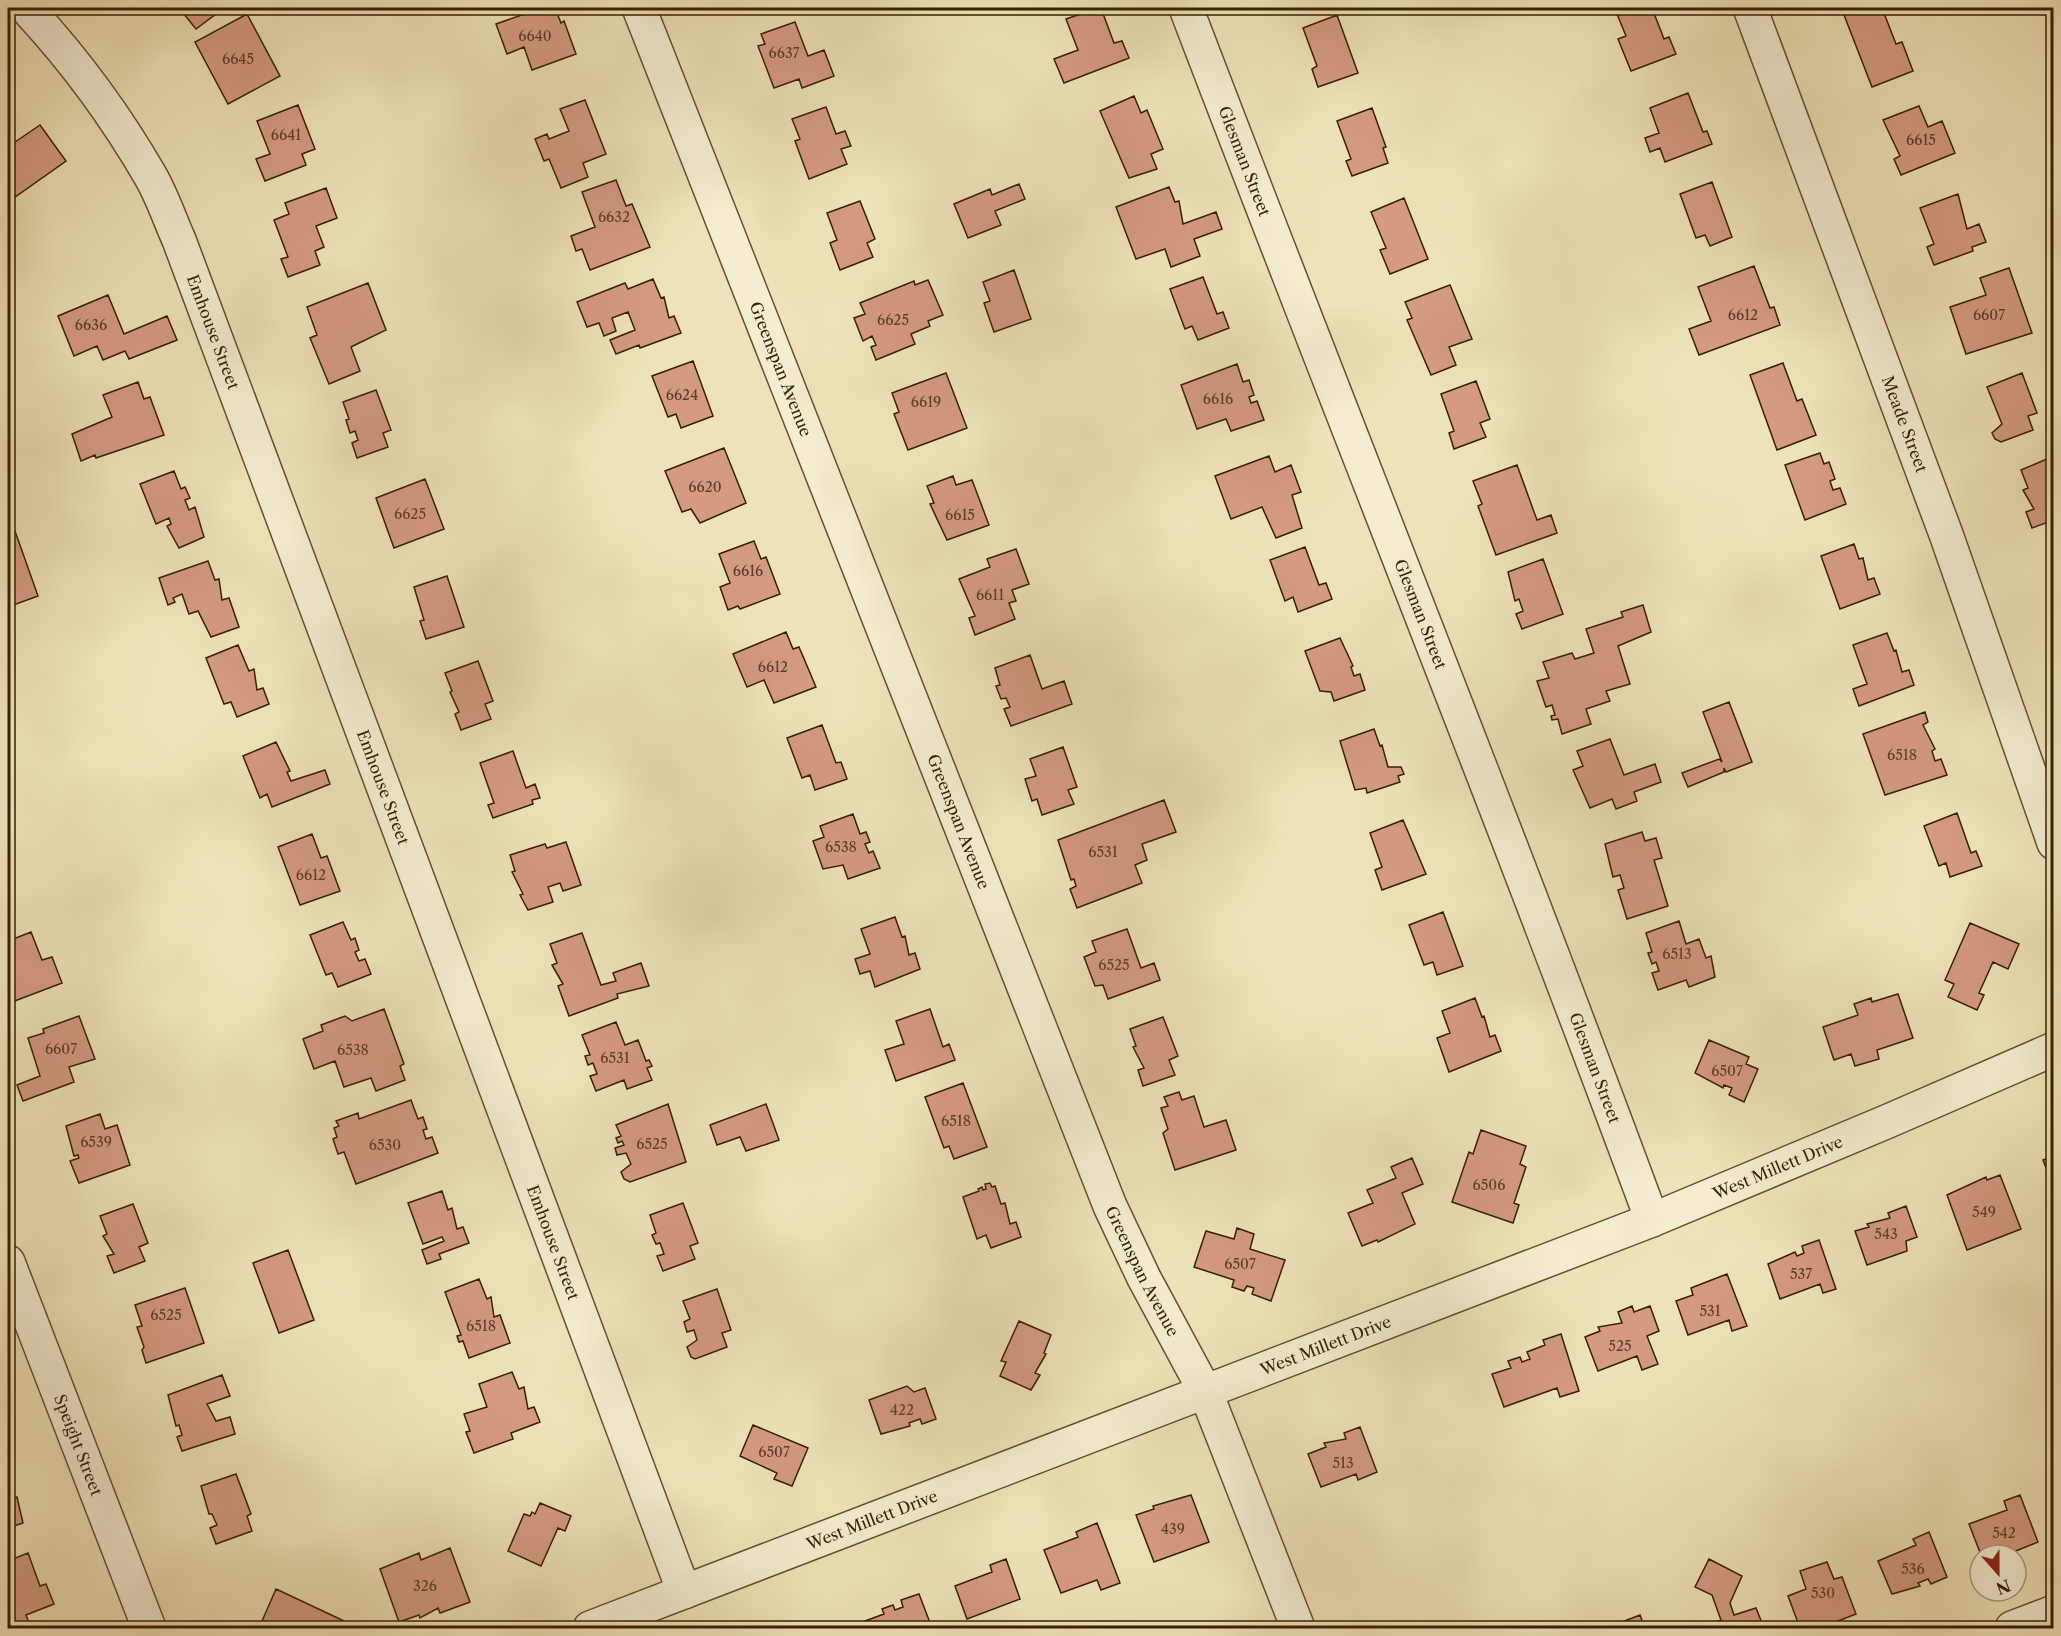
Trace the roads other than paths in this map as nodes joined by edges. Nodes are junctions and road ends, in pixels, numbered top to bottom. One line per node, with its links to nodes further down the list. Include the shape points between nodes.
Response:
1 (639, 8): 9 (street, Greenspan Avenue, via 1110,1206)
2 (1186, 8): 7 (street, Glesman Street, via 1569,994)
3 (1750, 8): 5 (street, Meade Street, via 1947,537)
4 (24, 17): 10 (street, Emhouse Street, via 62,46 105,105 152,178 179,240)
5 (2054, 843)
6 (2054, 1048): 7 (street, West Millett Drive)
7 (1652, 1220): 9 (street, West Millett Drive)
8 (8, 1262): 12 (street, Speight Street)
9 (1206, 1393): 10 (street, West Millett Drive); 14 (street, Greenspan Avenue)
10 (684, 1592): 13 (street, West Millett Drive)
11 (2054, 1612): 15 (street)
12 (148, 1629)
13 (590, 1629)
14 (1298, 1629)
15 (2012, 1629)

